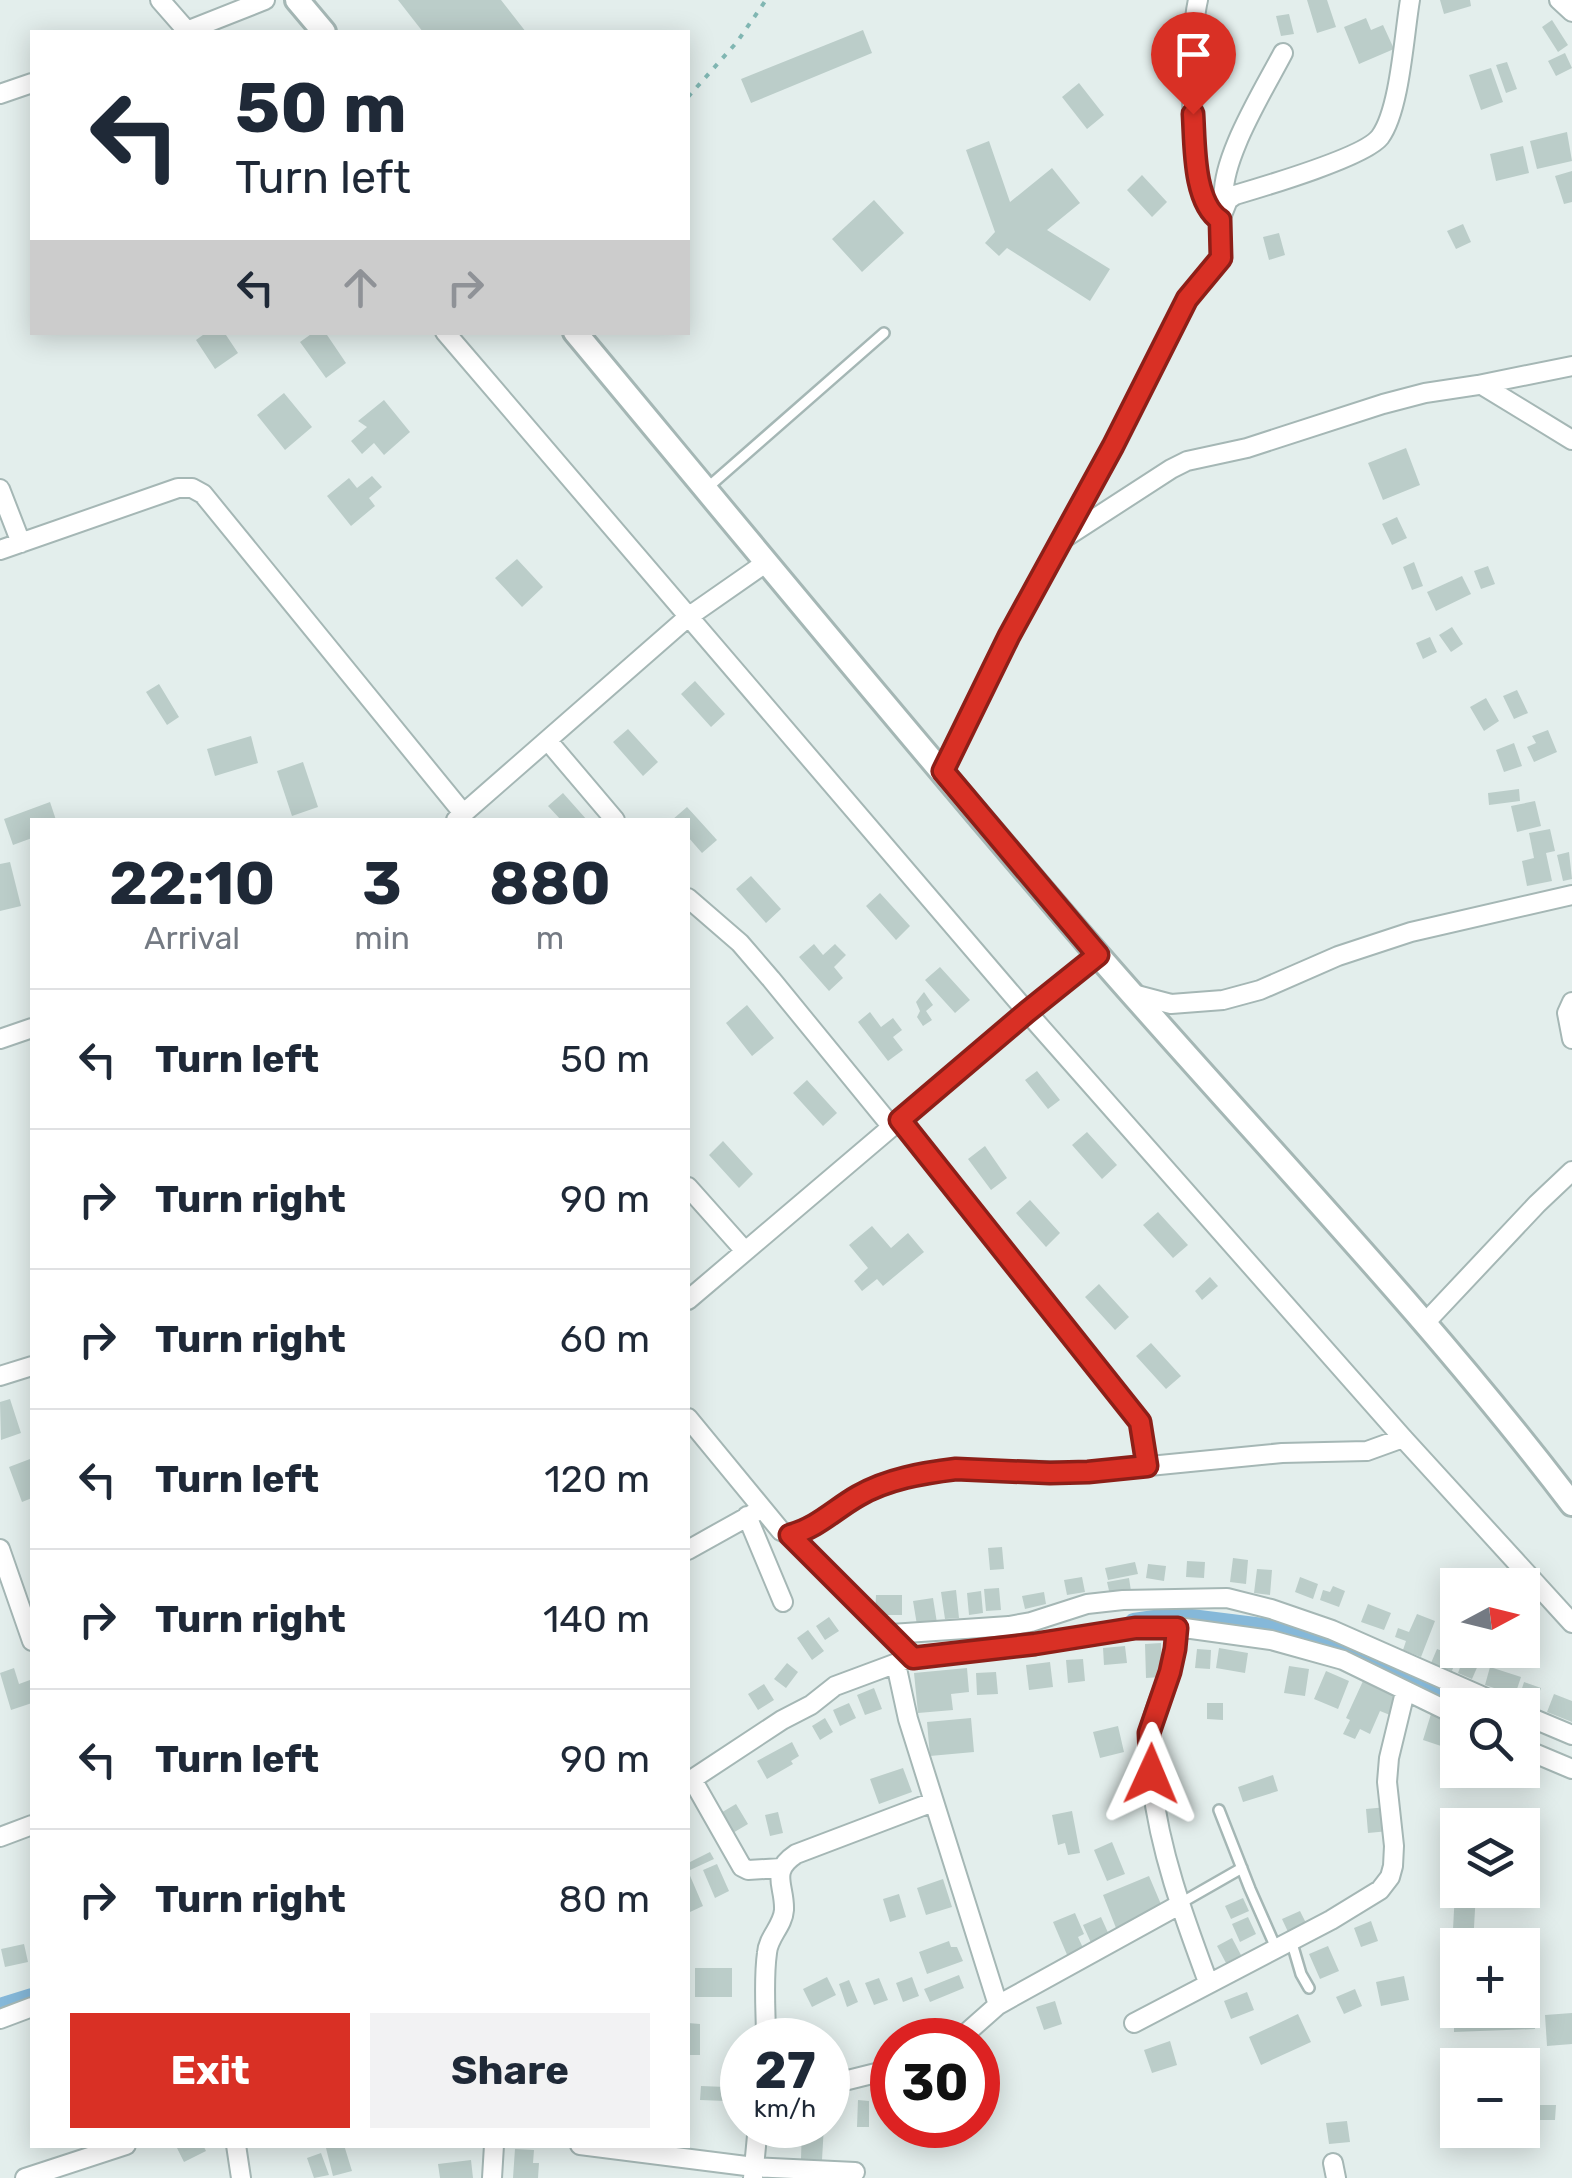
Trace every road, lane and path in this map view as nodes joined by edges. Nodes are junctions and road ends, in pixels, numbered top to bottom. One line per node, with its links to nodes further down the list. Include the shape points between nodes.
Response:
1 (160, 0): 9 (street)
2 (265, 0): 10 (street)
3 (297, 0): 11 (street)
4 (766, 0): 15 (path)
5 (1198, 0): 16 (street, via 1191,79 1196,148 1207,208)
6 (1410, 0): 16 (street, via 1395,95 1378,141 1235,196)
7 (1559, 0): 8 (street)
8 (1572, 12)
9 (184, 30)
10 (191, 30)
11 (322, 30)
12 (1283, 53): 16 (street, via 1234,152)
13 (30, 84): 14 (street)
14 (0, 94)
15 (690, 95)
16 (1223, 213): 25 (street, via 1221,258 1187,299)
17 (884, 332): 24 (lane)
18 (448, 335): 29 (street)
19 (577, 335): 24 (street)
20 (1572, 366): 21 (street)
21 (1482, 384): 22 (street); 25 (street, via 1397,400 1188,461)
22 (1572, 440)
23 (0, 488): 26 (street)
24 (706, 490): 28 (street)
25 (1062, 540): 31 (street)
26 (20, 543): 27 (street); 32 (street, via 178,488 203,494)
27 (0, 550)
28 (767, 562): 29 (street); 31 (street)
29 (688, 616): 30 (street); 39 (street)
30 (548, 740): 32 (street); 33 (street)
31 (943, 771): 36 (street)
32 (460, 816)
33 (613, 818)
34 (1572, 896): 37 (street, via 1411,932 1223,1000 1171,1004)
35 (690, 900): 43 (street, via 740,943)
36 (1098, 955): 37 (street); 39 (street)
37 (1133, 994): 48 (street)
38 (1572, 1002): 42 (street)
39 (1027, 1012): 43 (street); 52 (street)
40 (30, 1029): 41 (street)
41 (0, 1040)
42 (1572, 1040)
43 (896, 1123): 46 (street); 53 (street, via 1140,1422)
44 (1572, 1171): 48 (street)
45 (690, 1188): 46 (street)
46 (745, 1251): 47 (street)
47 (690, 1298)
48 (1424, 1324): 54 (street)
49 (30, 1367): 50 (street)
50 (0, 1376)
51 (690, 1421): 55 (street)
52 (1404, 1438): 53 (street, via 1366,1452); 61 (street)
53 (1147, 1466): 56 (street, via 935,1472 858,1496)
54 (1572, 1504)
55 (754, 1512): 56 (street); 58 (street); 59 (street)
56 (790, 1535): 65 (street)
57 (0, 1549): 64 (street)
58 (690, 1549)
59 (783, 1602)
60 (1102, 1602): 62 (street); 65 (street, via 1009,1626); 67 (street, via 1227,1598 1332,1630)
61 (1572, 1623)
62 (1124, 1625): 63 (street); 66 (street)
63 (1177, 1628): 68 (street, via 1271,1640 1343,1660); 81 (street, via 1149,1733 1156,1812)
64 (30, 1636)
65 (893, 1637): 66 (street)
66 (905, 1661): 74 (street, via 835,1686); 75 (street, via 908,1719)
67 (1463, 1688)
68 (1406, 1692): 69 (street); 82 (street, via 1388,1758 1390,1878)
69 (1440, 1708)
70 (1540, 1722): 71 (street)
71 (1572, 1736)
72 (1540, 1756): 73 (street)
73 (1572, 1769)
74 (690, 1780): 79 (street, via 742,1867)
75 (934, 1802): 79 (street, via 796,1854); 85 (street)
76 (1219, 1810): 80 (lane)
77 (30, 1826): 78 (street)
78 (0, 1837)
79 (780, 1868): 87 (street, via 784,1910 767,1950)
80 (1242, 1868): 81 (lane); 82 (lane)
81 (1179, 1904): 83 (street); 85 (street)
82 (1283, 1944): 83 (street); 84 (lane)
83 (1208, 1982): 90 (street)
84 (1309, 1988)
85 (998, 2005): 88 (street)
86 (30, 2008): 89 (street)
87 (766, 2018)
88 (984, 2018)
89 (0, 2019)
90 (1134, 2023)
91 (117, 2148): 98 (street)
92 (236, 2148): 99 (street)
93 (494, 2148): 100 (street)
94 (606, 2148): 97 (street, via 702,2159)
95 (756, 2148): 97 (street)
96 (855, 2172): 97 (street)
97 (754, 2173)
98 (25, 2178)
99 (241, 2178)
100 (492, 2178)

